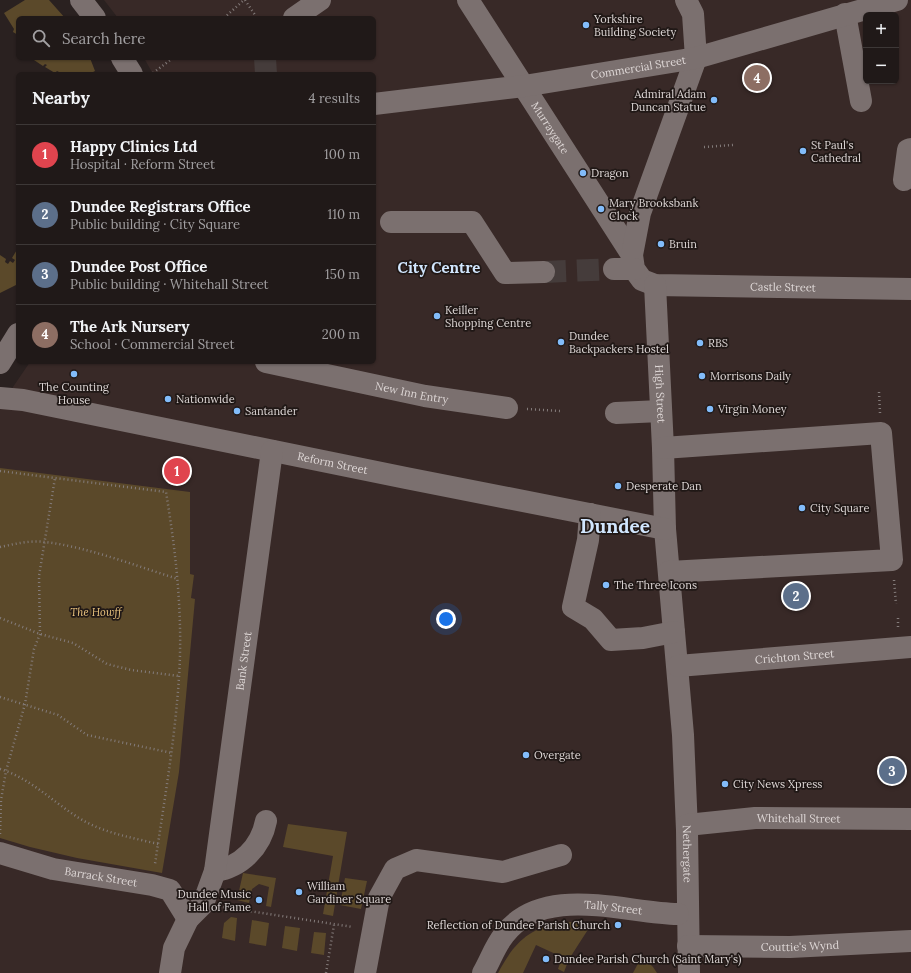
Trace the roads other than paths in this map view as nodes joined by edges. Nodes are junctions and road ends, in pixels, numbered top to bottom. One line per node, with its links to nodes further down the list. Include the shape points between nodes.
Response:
1 (81, 0): 7 (street)
2 (320, 0): 8 (street)
3 (468, 0): 12 (street, Murraygate)
4 (686, 0): 9 (street, via 693,14)
5 (897, 0): 6 (street, Commercial Street)
6 (845, 14): 9 (street, Commercial Street); 13 (street)
7 (93, 16)
8 (297, 16)
9 (696, 58): 12 (street, Commercial Street); 18 (street, via 640,213)
10 (123, 60): 11 (street)
11 (131, 72)
12 (524, 86): 14 (street, Commercial Street); 18 (street, Murraygate)
13 (861, 101)
14 (376, 104)
15 (911, 150): 16 (street, via 908,150)
16 (904, 180)
17 (391, 222): 19 (street, via 472,222 505,273)
18 (627, 264): 20 (street, via 642,280)
19 (544, 272)
20 (655, 285): 21 (street, Castle Street); 27 (street, High Street)
21 (911, 289)
22 (16, 337): 23 (street)
23 (0, 363)
24 (275, 364): 26 (street, New Inn Entry, via 425,396)
25 (0, 398): 30 (street, Reform Street, via 23,400)
26 (507, 408)
27 (661, 411): 28 (street); 29 (street, High Street)
28 (616, 414)
29 (663, 448): 32 (street, High Street); 33 (street, via 881,433 892,560)
30 (272, 451): 31 (street, Reform Street); 43 (street, Bank Street)
31 (590, 514): 32 (street, Reform Street); 34 (street, via 588,540 570,612 593,618 605,640 643,638)
32 (665, 529): 33 (street, High Street)
33 (669, 572): 34 (street, High Street)
34 (674, 632): 36 (street, High Street)
35 (911, 647): 36 (street, Crichton Street)
36 (678, 666): 37 (street, High Street)
37 (684, 734): 40 (street, Nethergate)
38 (911, 819): 40 (street, Whitehall Street, via 755,818)
39 (266, 821): 43 (street, via 261,839 254,848 236,864)
40 (687, 825): 47 (street, Nethergate)
41 (0, 853): 44 (street, Barrack Street, via 53,869 170,890)
42 (561, 855): 49 (street, via 503,872 416,860 395,869 379,898)
43 (216, 872): 44 (street, Bank Street)
44 (196, 911): 48 (street, Bank Street, via 174,948)
45 (678, 914): 50 (street, Tally Street, via 578,904 547,906 522,919 504,935)
46 (911, 941): 47 (street, Couttie's Wynd, via 790,947)
47 (688, 946): 51 (street, Nethergate)
48 (170, 973)
49 (365, 973)
50 (483, 973)
51 (689, 973)

